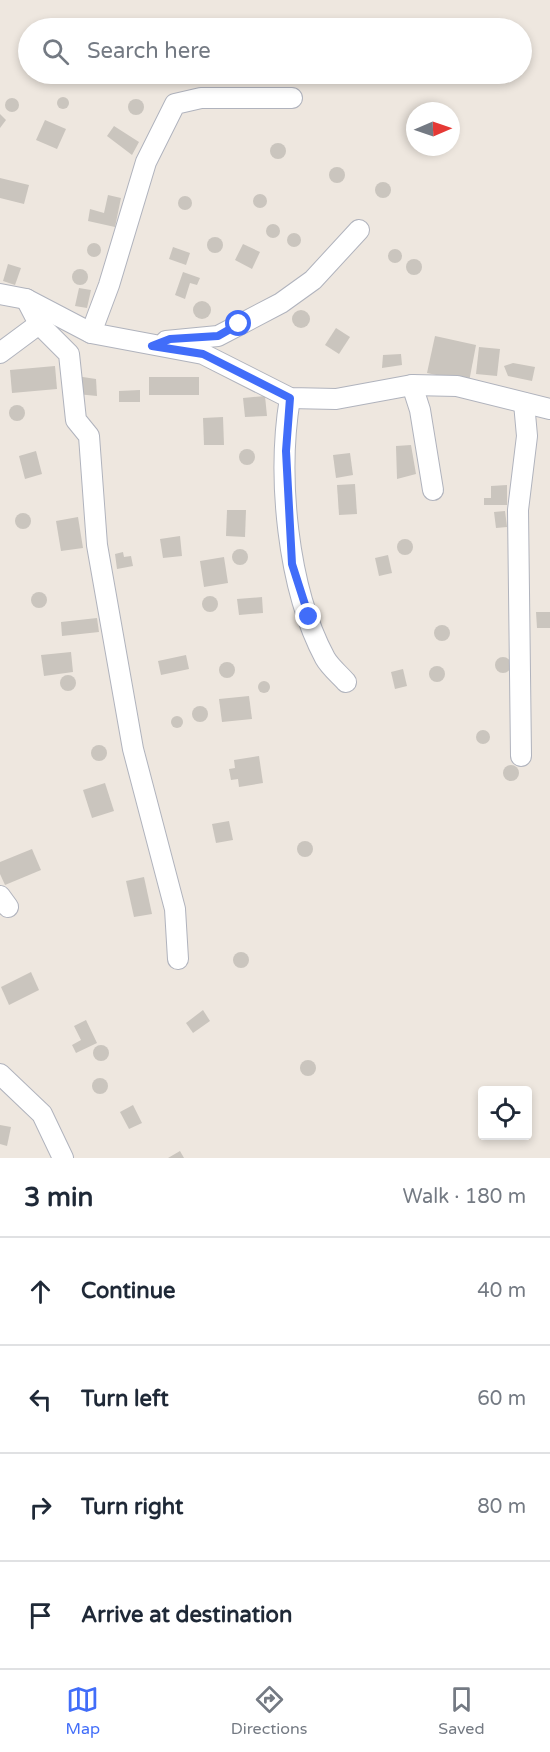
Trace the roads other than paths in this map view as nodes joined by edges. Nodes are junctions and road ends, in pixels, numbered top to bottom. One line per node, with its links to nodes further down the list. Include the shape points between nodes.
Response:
1 (292, 98): 6 (street, via 201,98 176,104 146,162)
2 (359, 230): 7 (street, via 313,280 281,303 218,336 170,339)
3 (0, 294): 4 (street)
4 (26, 299): 5 (street); 6 (street)
5 (39, 324): 8 (street); 16 (street, via 69,354 76,420 89,436 105,588 133,749 175,909)
6 (91, 333): 7 (street)
7 (152, 346): 10 (street, via 203,354)
8 (0, 353)
9 (412, 385): 10 (street, via 336,399); 11 (street, via 457,387); 13 (street)
10 (290, 398): 14 (street, via 286,451 292,564 326,660)
11 (524, 403): 12 (street); 15 (street, via 527,436 518,510)
12 (550, 409)
13 (433, 490)
14 (346, 682)
15 (521, 756)
16 (178, 959)
17 (0, 1074): 18 (street, via 42,1114)
18 (63, 1158)

